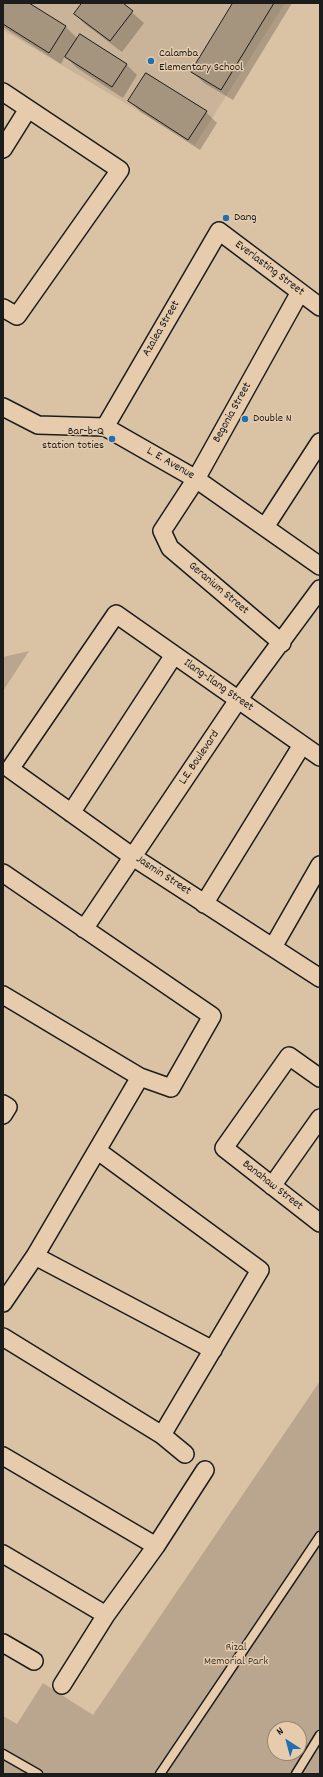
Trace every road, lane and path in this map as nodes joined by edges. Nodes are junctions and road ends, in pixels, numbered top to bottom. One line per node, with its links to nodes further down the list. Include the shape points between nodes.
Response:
1 (3, 92): 2 (street)
2 (28, 109): 3 (street); 7 (street, via 120,170 17,316)
3 (3, 149)
4 (219, 231): 5 (street, Everlasting Street); 9 (street, Azalea Street)
5 (300, 292): 6 (street, Everlasting Street); 11 (street, Begonia Street)
6 (320, 307)
7 (3, 308)
8 (3, 407): 9 (street, L. E. Avenue, via 38,425)
9 (105, 427): 11 (street, L. E. Avenue)
10 (320, 442): 12 (street)
11 (196, 479): 12 (street, L. E. Avenue); 13 (street, Begonia Street)
12 (265, 527): 14 (street, L. E. Avenue)
13 (162, 530): 16 (street, Geranium Street, via 170,548)
14 (320, 566)
15 (320, 589): 16 (street, L.E. Boulevard)
16 (282, 642): 18 (street, L.E. Boulevard)
17 (174, 655): 18 (street, Ilang-Ilang Street); 21 (street, Ilang-Ilang Street, via 116,614); 22 (street)
18 (238, 700): 19 (street, Ilang-Ilang Street); 23 (street, L.E. Boulevard)
19 (302, 745): 20 (street, Ilang-Ilang Street); 26 (street)
20 (320, 758)
21 (10, 769): 22 (street, Jasmin Street)
22 (71, 813): 23 (street, Jasmin Street)
23 (133, 856): 26 (street, Jasmin Street); 27 (street, L.E. Boulevard)
24 (320, 865): 28 (street)
25 (3, 873): 27 (street)
26 (204, 904): 28 (street, Jasmin Street)
27 (84, 929): 31 (street, via 212,1016 171,1088)
28 (273, 947): 29 (street, Jasmin Street)
29 (320, 978)
30 (3, 995): 31 (street)
31 (140, 1077): 36 (street)
32 (320, 1078): 37 (street, Banahaw Street, via 289,1056 224,1148)
33 (3, 1104): 34 (street, via 8,1107)
34 (3, 1115)
35 (320, 1118): 37 (street)
36 (98, 1151): 39 (street); 42 (street, via 260,1270)
37 (272, 1186): 38 (street, Banahaw Street)
38 (319, 1219)
39 (35, 1256): 40 (street); 42 (street)
40 (3, 1303)
41 (3, 1337): 43 (street)
42 (213, 1350): 43 (street)
43 (162, 1435): 44 (street)
44 (185, 1454)
45 (3, 1456): 48 (street)
46 (205, 1470): 48 (street)
47 (320, 1536): 57 (lane)
48 (156, 1546): 50 (street)
49 (3, 1554): 50 (street)
50 (106, 1615): 53 (street)
51 (3, 1644): 52 (street)
52 (34, 1661)
53 (62, 1685)
54 (320, 1735): 58 (lane)
55 (3, 1754): 56 (lane)
56 (38, 1774)
57 (160, 1774)
58 (296, 1774)

